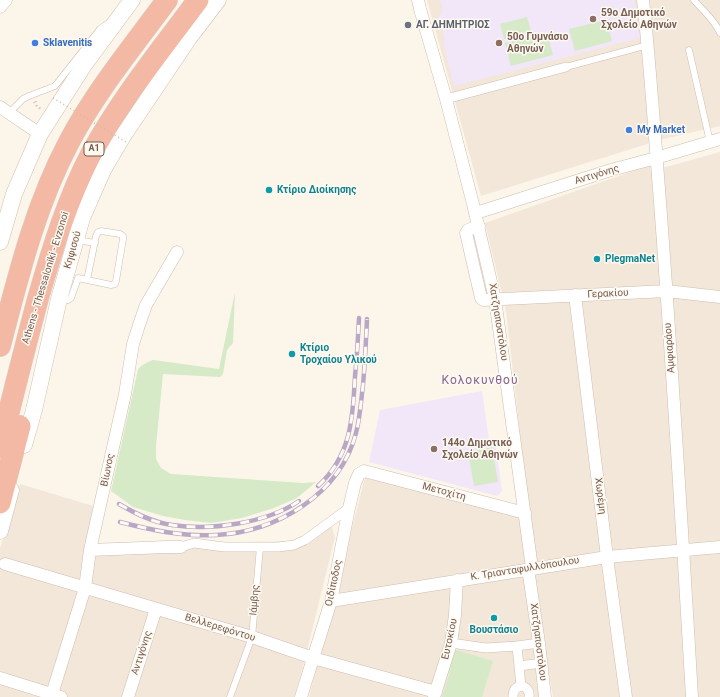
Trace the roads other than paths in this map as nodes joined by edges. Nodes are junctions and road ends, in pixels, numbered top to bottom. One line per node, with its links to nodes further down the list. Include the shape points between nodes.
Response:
1 (6, 0): 9 (street)
2 (132, 0): 10 (main road)
3 (167, 0): 23 (highway, Α1, via 109,78 69,142 47,189)
4 (198, 0): 35 (highway, Athens - Thessaloniki - Evzonoi / Α1, via 130,91 91,154 64,215)
5 (218, 0): 24 (main road, Κηφισού, via 187,41 120,141 100,177)
6 (418, 0): 17 (street, Χατζηαποστόλου)
7 (643, 0): 12 (street, Αμφιαράου)
8 (694, 0): 11 (lane)
9 (0, 8)
10 (115, 22): 15 (main road); 16 (lane, via 100,29)
11 (720, 33)
12 (648, 45): 14 (lane); 21 (street, Αμφιαράου)
13 (689, 50): 20 (lane)
14 (566, 67): 17 (street)
15 (72, 83): 16 (lane); 19 (main road)
16 (54, 86): 18 (lane, via 32,94)
17 (446, 99): 22 (street, Χατζηαποστόλου)
18 (4, 110): 19 (street)
19 (40, 134): 25 (main road, via 14,194)
20 (715, 140): 21 (street, Αντιγόνης)
21 (656, 158): 22 (street, Αντιγόνης, via 603,172); 29 (street, Αμφιαράου)
22 (476, 213): 34 (street, Χατζηαποστόλου)
23 (32, 233): 31 (highway, via 11,268); 36 (highway, Α1)
24 (75, 240): 26 (lane); 33 (main road, Κηφισού)
25 (0, 242)
26 (95, 243): 28 (lane); 28 (lane, via 98,232 101,231 123,236 115,284)
27 (177, 252): 46 (street, Βίωνος, via 146,305 133,344 125,394)
28 (87, 280): 33 (lane, via 78,278 71,298)
29 (667, 291): 30 (street, Γερακίου); 32 (street, Γερακίου); 47 (street, Αμφιαράου)
30 (575, 295): 34 (street, Γερακίου); 48 (street, Χωρέμη)
31 (0, 296)
32 (720, 297)
33 (59, 299): 42 (main road, Κηφισού, via 34,410)
34 (496, 299): 41 (street, Χατζηαποστόλου)
35 (33, 319): 37 (highway, Athens - Thessaloniki - Evzonoi / Α1); 39 (highway, via 34,360)
36 (0, 346)
37 (0, 447)
38 (364, 470): 40 (street, Οιδίποδος, via 355,483); 41 (street, Μετοχίτη)
39 (0, 503)
40 (349, 508): 44 (street, via 294,545); 53 (street, Οιδίποδος)
41 (525, 513): 50 (street, Χατζηαποστόλου)
42 (0, 531)
43 (181, 547): 44 (street, via 194,543 224,547); 46 (street)
44 (260, 547): 55 (lane, Ιάμβης)
45 (720, 547): 47 (street, Κ. Τριανταφυλλόπουλου)
46 (90, 550): 52 (street, Βίωνος)
47 (683, 550): 48 (street, Κ. Τριανταφυλλόπουλου); 73 (street, Αμφιαράου)
48 (607, 557): 50 (street, Κ. Τριανταφυλλόπουλου); 72 (street, Χωρέμη)
49 (5, 564): 52 (street, Βελλερεφόντου)
50 (532, 568): 51 (street, Κ. Τριανταφυλλόπουλου); 57 (street, Χατζηαποστόλου, via 529,575)
51 (457, 580): 53 (street, Κ. Τριανταφυλλόπουλου); 56 (street, Ευτοκίου)
52 (85, 588): 54 (street, Βελλερεφόντου); 66 (street, Βίωνος)
53 (331, 601): 59 (street, Οιδίποδος)
54 (156, 609): 55 (street, Βελλερεφόντου); 68 (street, Αντιγόνης)
55 (252, 637): 59 (street, Βελλερεφόντου); 69 (lane, Ιάμβης)
56 (451, 643): 58 (street, via 486,648); 64 (street, Ευτοκίου)
57 (540, 643): 58 (street); 60 (street, Χατζηαποστόλου)
58 (517, 646): 61 (street)
59 (313, 658): 64 (street, Βελλερεφόντου); 70 (street, Οιδίποδος)
60 (542, 663): 61 (street); 65 (street, Χατζηαποστόλου)
61 (519, 666): 63 (street)
62 (0, 678): 66 (street)
63 (521, 686): 67 (street, via 527,688); 71 (street, via 515,688)
64 (435, 695)
65 (545, 695): 67 (street)
66 (57, 696)
67 (530, 696)
68 (128, 697)
69 (230, 697)
70 (301, 697)
71 (513, 697)
72 (626, 697)
73 (692, 697)

